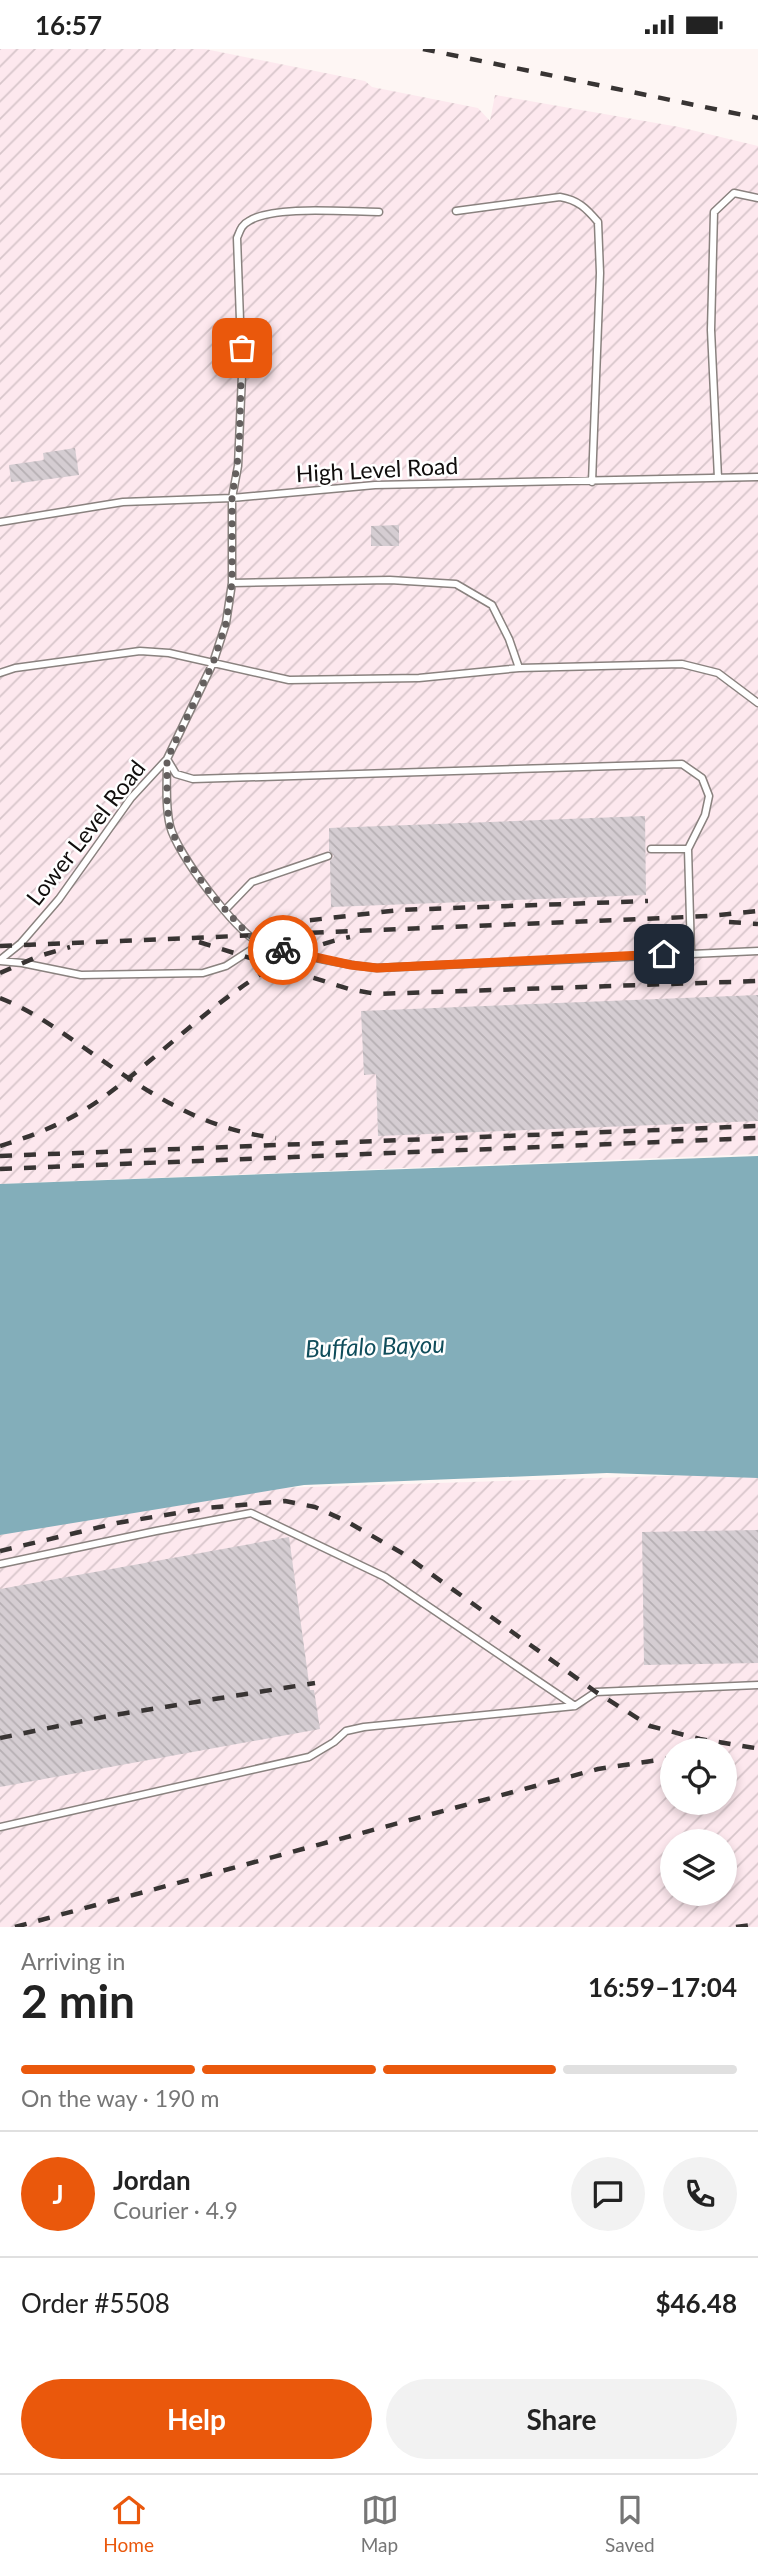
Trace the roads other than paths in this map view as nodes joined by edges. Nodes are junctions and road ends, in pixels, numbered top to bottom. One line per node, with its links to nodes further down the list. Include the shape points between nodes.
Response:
1 (758, 198): 5 (lane, via 734,193 714,212 711,330)
2 (456, 211): 6 (lane, via 560,197 574,199 598,222)
3 (379, 212): 7 (lane, via 270,213 240,228 243,375)
4 (758, 477): 5 (lane, High Level Road)
5 (718, 478): 6 (lane, High Level Road)
6 (592, 482): 7 (lane, High Level Road, via 376,485)
7 (232, 498): 8 (lane, High Level Road, via 123,502); 9 (lane)
8 (0, 522)
9 (232, 583): 10 (lane); 11 (lane, via 390,580 456,584 492,605)
10 (213, 663): 11 (lane, via 289,680 419,678); 12 (lane, via 139,651); 14 (lane)
11 (519, 669): 13 (lane, via 682,664 718,673)
12 (0, 673)
13 (758, 702)
14 (167, 759): 16 (lane, via 176,774 193,779 682,764 702,778 709,796); 18 (lane, Lower Level Road, via 170,827 206,888); 22 (lane, Lower Level Road, via 131,798 59,899)
15 (651, 849): 16 (lane)
16 (688, 849): 21 (lane)
17 (328, 856): 18 (lane, via 252,882)
18 (225, 910): 19 (lane, Lower Level Road)
19 (260, 944): 21 (lane, via 377,968); 22 (lane, via 226,966 203,973 81,975)
20 (758, 951): 21 (lane)
21 (691, 953)
22 (0, 960)
23 (0, 1564): 25 (lane, via 251,1513 385,1577)
24 (758, 1685): 25 (lane, via 596,1692)
25 (575, 1706): 26 (lane, via 355,1729 309,1757)
26 (0, 1827)

